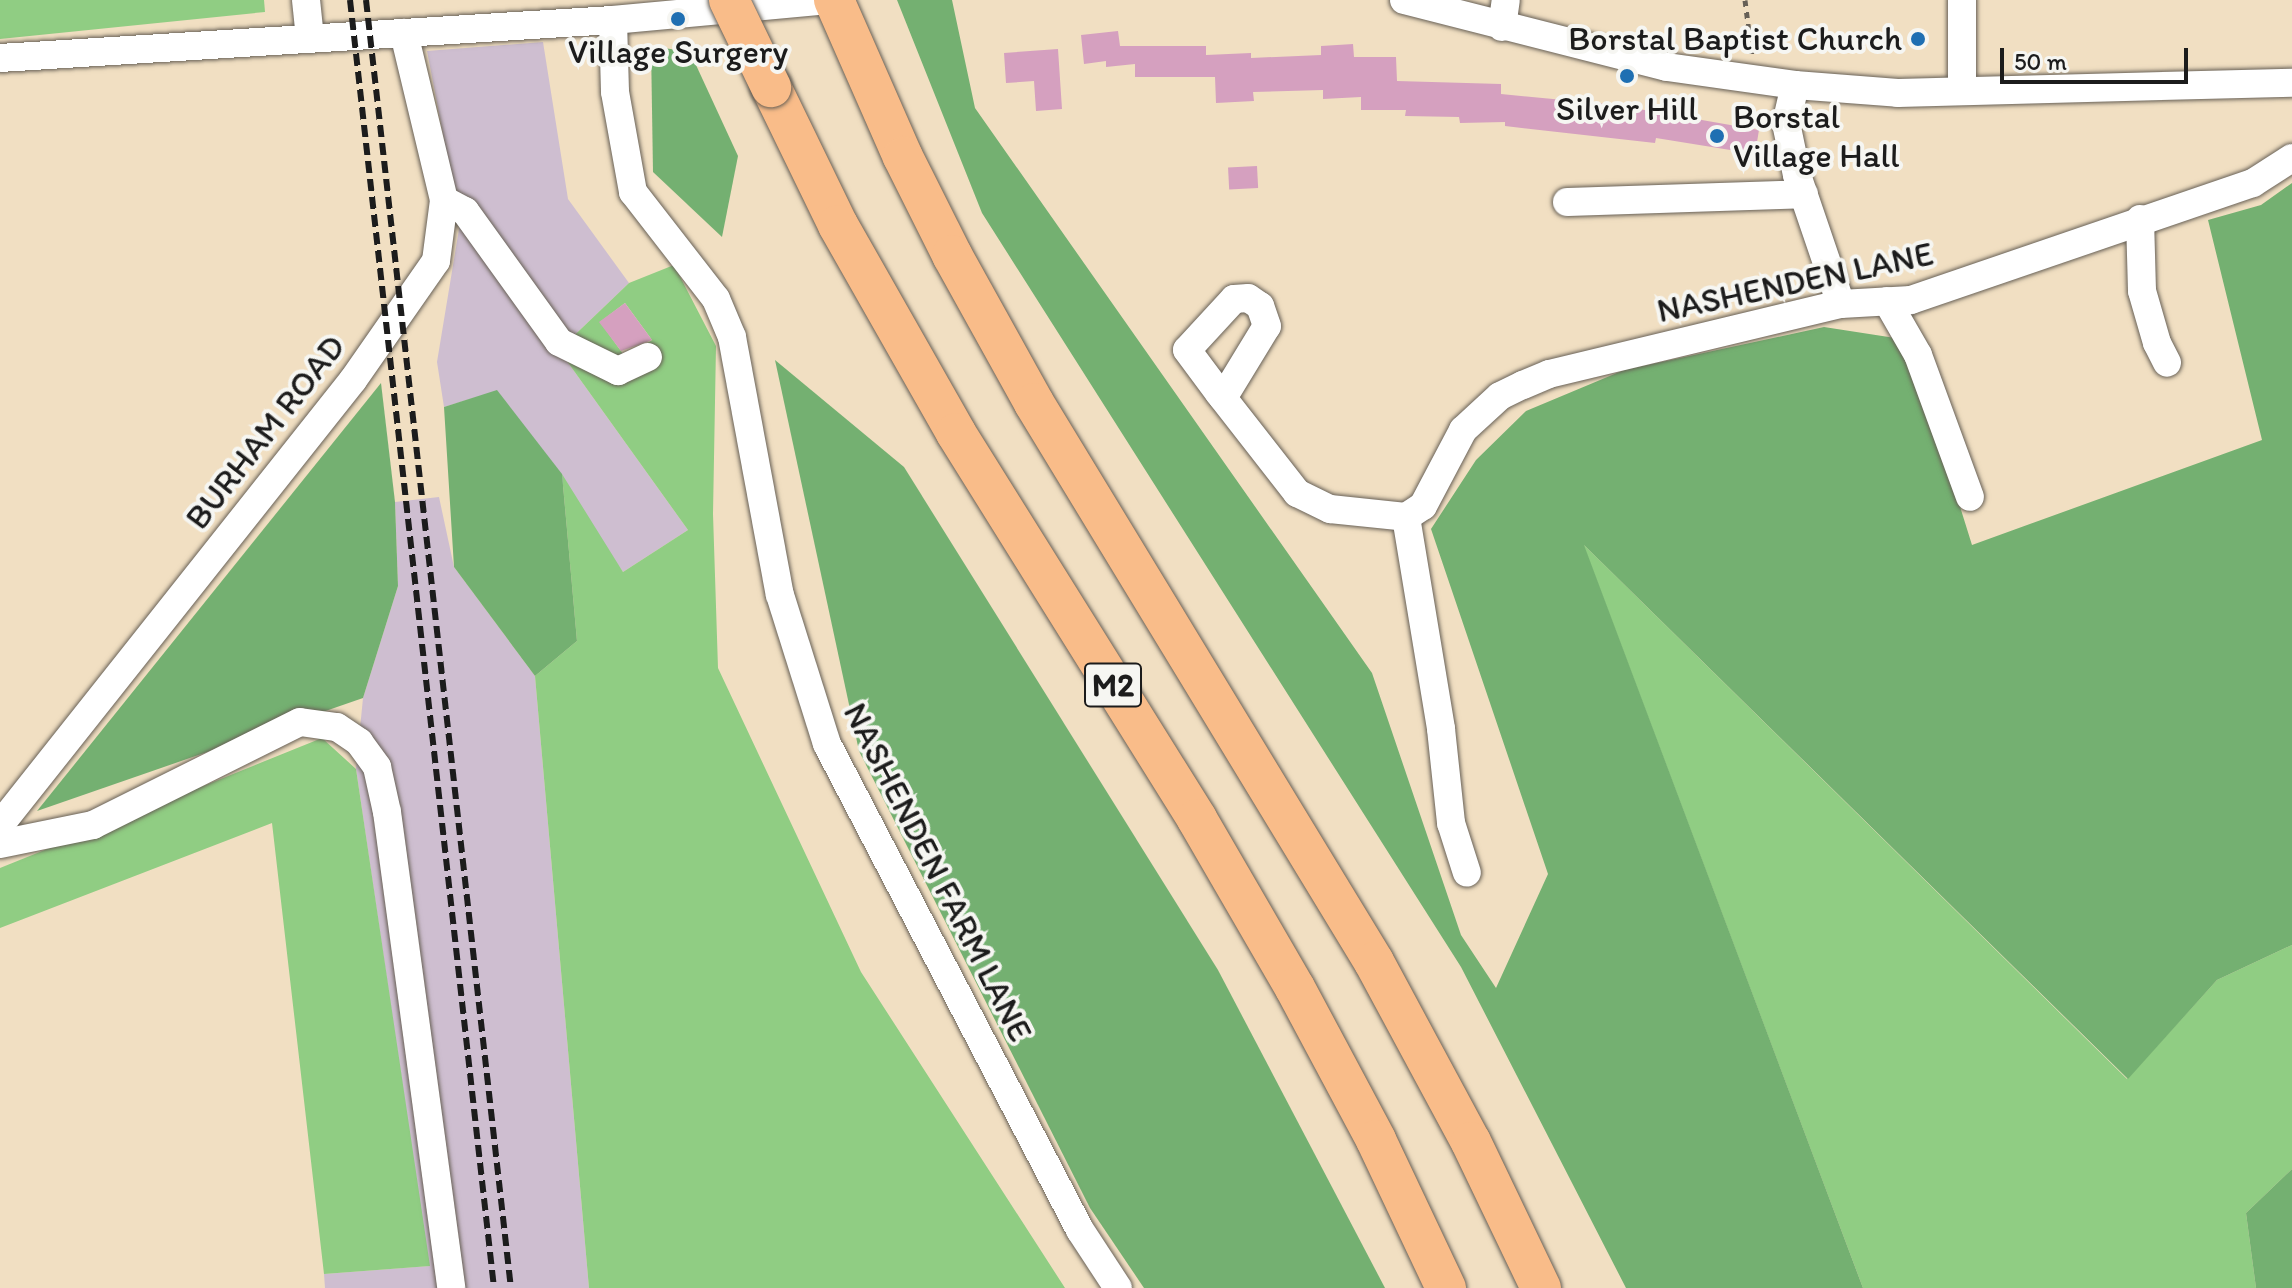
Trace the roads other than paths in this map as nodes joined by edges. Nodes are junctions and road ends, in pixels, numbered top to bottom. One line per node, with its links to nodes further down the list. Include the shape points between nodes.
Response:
1 (306, 0): 9 (street)
2 (729, 0): 31 (highway, M2, bridge, via 838,225 956,433 1197,819 1295,988 1376,1140)
3 (831, 0): 7 (street); 32 (highway, M2, via 952,255 1026,389 1374,962 1471,1142)
4 (1404, 0): 6 (street)
5 (1962, 0): 13 (street)
6 (1504, 13): 12 (street, via 1667,67 1753,65)
7 (613, 20): 8 (street); 30 (street, NASHENDEN FARM LANE, via 615,92 633,192 716,299 732,337 780,595 827,744 1080,1230)
8 (404, 33): 9 (street); 16 (street, BURHAM ROAD)
9 (310, 38): 10 (street)
10 (0, 58)
11 (2292, 83): 13 (street)
12 (1795, 85): 13 (street); 15 (street, via 1786,123)
13 (1962, 91)
14 (2292, 158): 18 (street, NASHENDEN LANE, via 2253,183)
15 (1804, 194): 17 (street); 20 (street)
16 (444, 200): 21 (street, via 465,211 559,342 618,371); 26 (street, BURHAM ROAD, via 436,261 362,368)
17 (1567, 202)
18 (2140, 219): 19 (street, NASHENDEN LANE, via 1911,300); 22 (street, via 2142,291)
19 (1887, 301): 20 (street, NASHENDEN LANE); 24 (street, via 1918,355)
20 (1841, 304): 25 (street, NASHENDEN LANE, via 1549,374 1500,396 1463,430 1423,506)
21 (648, 357)
22 (2167, 363)
23 (1223, 398): 25 (street, via 1297,493 1330,509)
24 (1970, 497)
25 (1406, 517): 28 (street, via 1451,823)
26 (0, 825)
27 (0, 844): 29 (street, via 93,825 300,722 337,727 359,742 377,767 387,812)
28 (1467, 873)
29 (451, 1288)
30 (1118, 1288)
31 (1446, 1288)
32 (1541, 1288)

